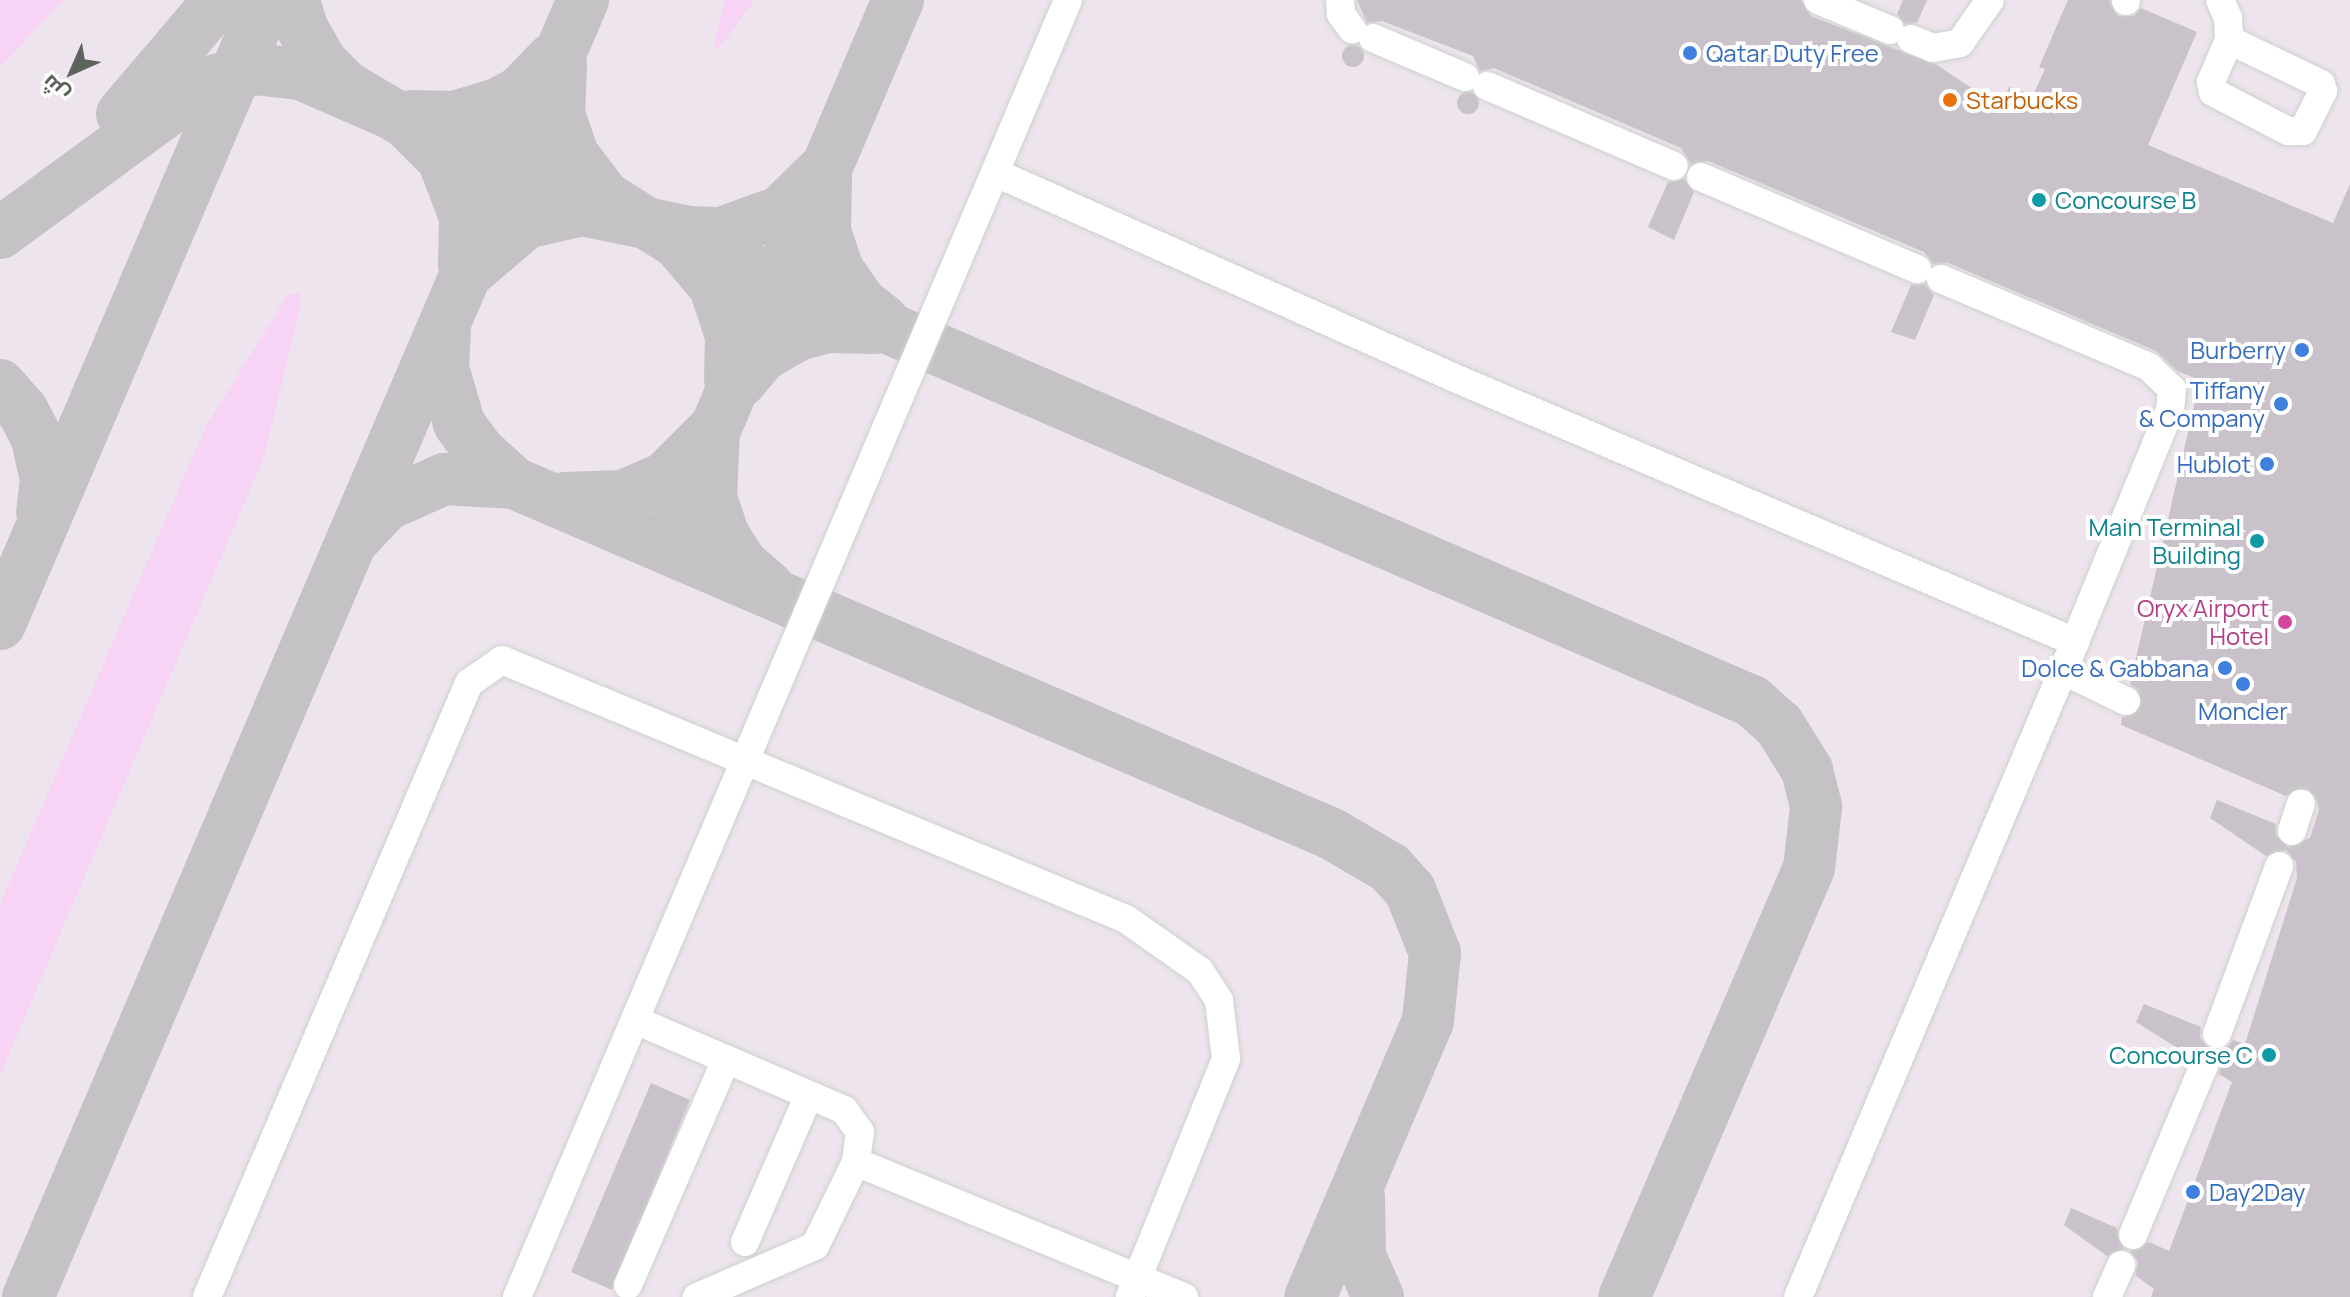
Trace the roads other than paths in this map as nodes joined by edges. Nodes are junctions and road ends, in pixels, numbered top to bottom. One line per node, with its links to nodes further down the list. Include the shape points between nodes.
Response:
1 (1068, 0): 8 (lane)
2 (1340, 0): 7 (lane, via 1341,14 1363,34)
3 (1818, 0): 4 (lane, via 1933,48 1960,43)
4 (1990, 0)
5 (2220, 0): 6 (lane)
6 (2229, 40)
7 (1674, 166)
8 (996, 173): 10 (lane, via 1457,379); 13 (lane)
9 (1701, 177): 10 (lane, via 2149,367 2172,389 2170,410)
10 (2075, 642): 11 (lane)
11 (2064, 671): 12 (lane); 32 (lane)
12 (2126, 701)
13 (747, 760): 17 (lane); 27 (lane, via 1126,919 1200,971 1219,1000 1226,1059); 28 (lane, via 516,662 502,660 479,671 469,683)
14 (2301, 803): 15 (lane)
15 (2292, 831)
16 (2279, 866): 18 (lane)
17 (635, 1020): 19 (lane); 29 (lane)
18 (2217, 1034)
19 (726, 1060): 21 (lane); 26 (lane)
20 (2204, 1065): 23 (lane)
21 (809, 1095): 22 (lane, via 844,1110 857,1124); 24 (lane)
22 (856, 1162): 27 (lane); 30 (lane, via 815,1246)
23 (2133, 1235)
24 (745, 1242)
25 (2121, 1265): 33 (lane)
26 (628, 1285)
27 (1134, 1288): 31 (lane)
28 (207, 1297)
29 (517, 1297)
30 (697, 1297)
31 (1184, 1297)
32 (1798, 1297)
33 (2107, 1297)

